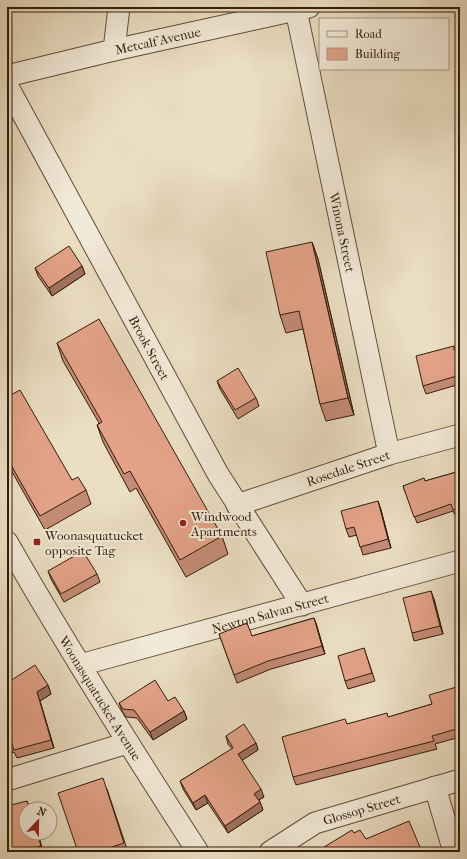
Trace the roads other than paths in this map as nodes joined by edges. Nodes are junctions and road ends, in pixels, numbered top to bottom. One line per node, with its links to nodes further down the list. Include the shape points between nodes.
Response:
1 (119, 7): 3 (street)
2 (302, 8): 3 (street, Metcalf Avenue); 7 (street, Winona Street)
3 (114, 50): 4 (street, Metcalf Avenue)
4 (7, 76)
5 (7, 85): 8 (street, Brook Street, via 210,460)
6 (460, 435): 7 (street, Rosedale Street)
7 (388, 454): 8 (street, Rosedale Street)
8 (238, 505): 11 (street, Brook Street)
9 (10, 552): 12 (street, Woonasquatucket Avenue)
10 (460, 561): 11 (street, Newton Salvan Street)
11 (302, 605): 12 (street, Newton Salvan Street)
12 (80, 666): 13 (street, Woonasquatucket Avenue)
13 (127, 743): 14 (street); 17 (street, Woonasquatucket Avenue)
14 (7, 780)
15 (460, 780): 16 (street, Glossop Street)
16 (435, 787): 18 (street, Glossop Street, via 314,823); 19 (street)
17 (198, 852)
18 (270, 852)
19 (454, 852)

